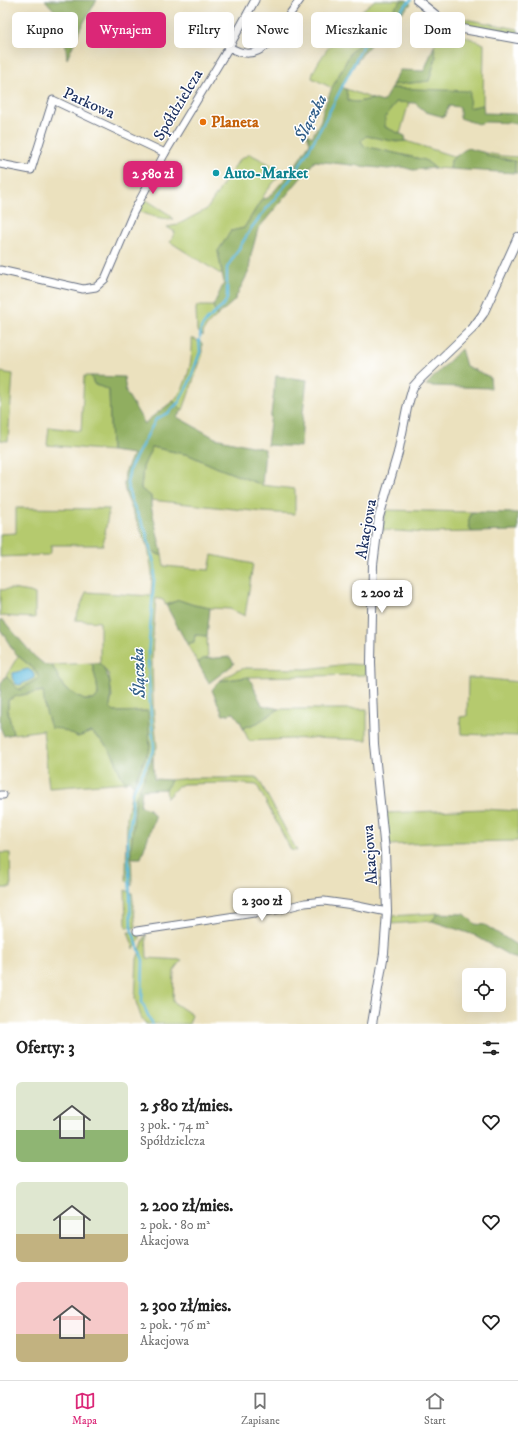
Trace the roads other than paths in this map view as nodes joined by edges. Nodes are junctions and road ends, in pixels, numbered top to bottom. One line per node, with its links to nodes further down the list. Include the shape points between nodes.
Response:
1 (255, 0): 4 (street, Spółdzielcza)
2 (300, 0): 7 (street, via 261,50 245,54)
3 (418, 1): 5 (street, via 442,20 463,29)
4 (234, 38)
5 (518, 39)
6 (228, 48): 8 (street, Spółdzielcza)
7 (231, 48)
8 (165, 153): 9 (street, Parkowa, via 53,100 31,170); 11 (street, Spółdzielcza, via 134,212 105,279 96,287 83,289)
9 (0, 164)
10 (518, 237): 12 (street, Akacjowa, via 483,314 472,329 413,387 398,453 379,517 373,565 371,662 374,744 385,851)
11 (0, 270)
12 (387, 912): 13 (street, Akacjowa, via 324,901); 14 (street, Akacjowa, via 384,953)
13 (136, 931)
14 (372, 1024)

